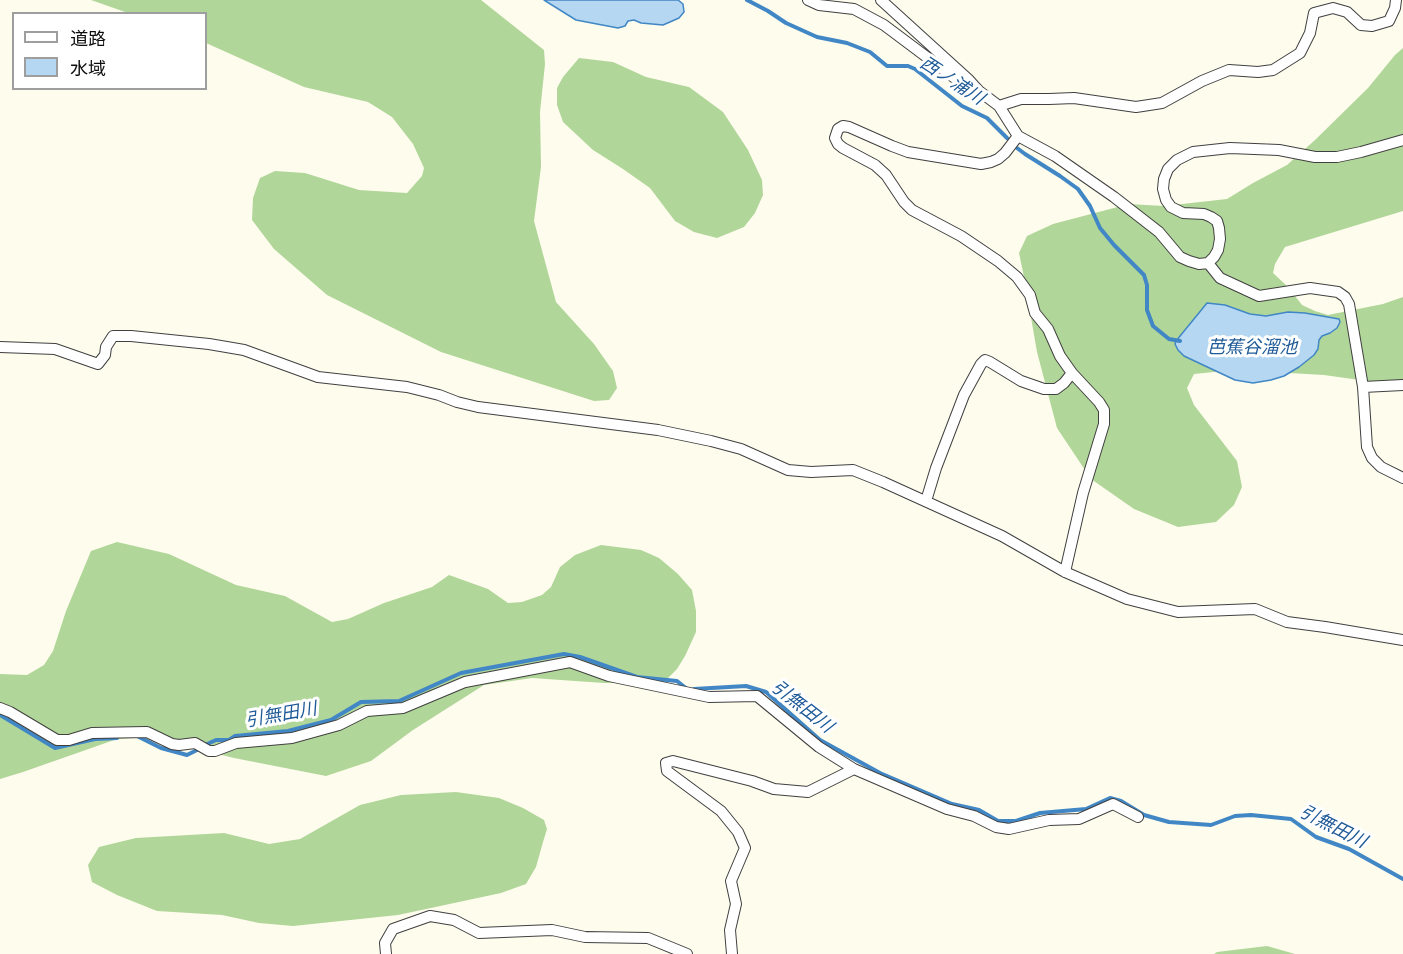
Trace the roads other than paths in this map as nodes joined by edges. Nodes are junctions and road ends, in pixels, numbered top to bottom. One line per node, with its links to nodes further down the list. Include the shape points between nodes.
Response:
1 (808, 0): 4 (street, via 854,9 884,24 956,80)
2 (881, 0): 4 (street)
3 (1396, 0): 5 (street, via 1389,21 1372,26 1361,25 1347,12 1333,8 1314,13 1300,53 1274,70 1229,70 1162,103 1137,107 1074,98 1021,99)
4 (969, 80): 5 (street)
5 (999, 106): 6 (street)
6 (1018, 136): 8 (street, via 1114,197 1159,232 1180,257 1199,264); 10 (street, via 998,159 981,164 908,152 849,127 838,129 835,138 843,148 886,175 912,210 961,236 1017,277)
7 (1403, 140): 8 (street, via 1337,157 1230,148 1193,152 1177,159 1164,180 1166,200 1183,213 1204,214 1217,221 1218,250)
8 (1208, 262): 12 (street, via 1220,278 1259,296 1310,288 1338,292 1345,297)
9 (0, 347): 14 (street, via 55,350 98,364 113,336 209,344 244,350 318,377 407,387 478,407 658,430 711,441 741,449 788,470 853,470)
10 (1072, 373): 14 (street, via 1056,389 1044,389 985,360 964,395); 15 (street, via 1099,402 1105,417)
11 (1403, 385): 12 (street)
12 (1363, 387): 13 (street, via 1367,447 1380,467)
13 (1403, 478)
14 (926, 501): 15 (street, via 1002,536)
15 (1065, 572): 16 (street, via 1128,599 1178,612 1255,609 1287,622)
16 (1403, 640)
17 (0, 708): 18 (street, via 57,740 92,733 147,732 172,744 195,743 215,751 236,743 292,738 339,725 367,711 403,708 465,682 570,662 609,676 709,697 757,696 819,747)
18 (854, 769): 19 (street, via 996,828 1079,819 1113,804); 22 (street, via 808,792 774,789 673,761 666,763 667,771 721,811 745,848 731,881 736,904 730,930)
19 (1138, 817)
20 (386, 954): 21 (street, via 385,943 393,929 430,916 454,920 479,933 552,930 585,937 648,938)
21 (687, 954)
22 (732, 954)

